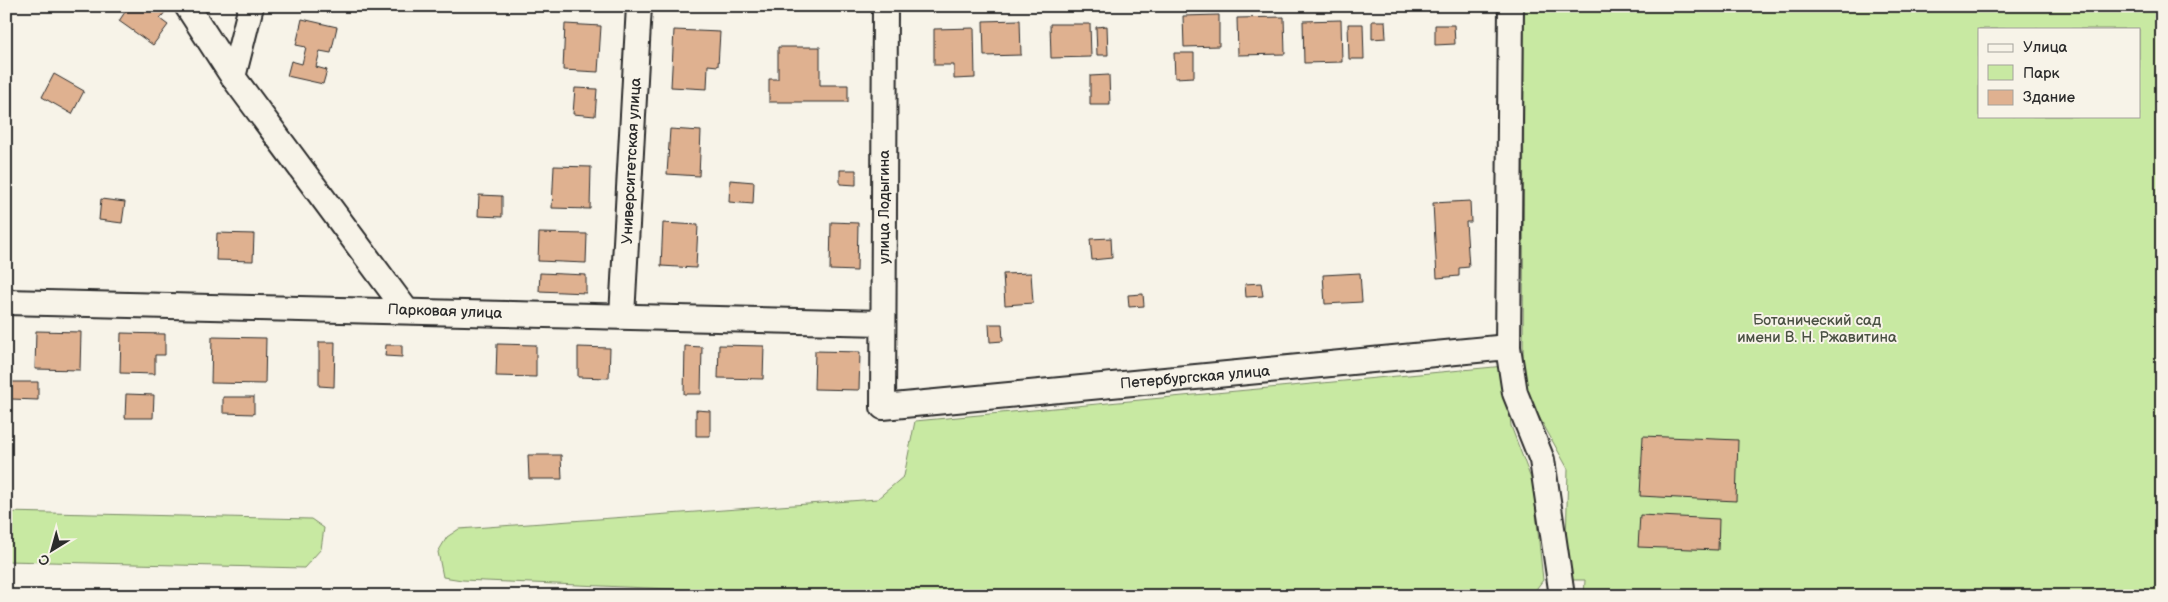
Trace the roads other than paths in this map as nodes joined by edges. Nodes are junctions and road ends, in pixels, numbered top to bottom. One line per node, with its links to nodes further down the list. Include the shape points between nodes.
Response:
1 (188, 6): 6 (street)
2 (251, 6): 6 (street)
3 (639, 6): 9 (street, Университетская улица)
4 (886, 6): 10 (street, улица Лодыгина)
5 (1510, 6): 11 (street)
6 (233, 77): 8 (street)
7 (6, 302): 8 (street, Парковая улица)
8 (406, 310): 9 (street, Парковая улица)
9 (622, 316): 10 (street, Парковая улица)
10 (884, 323): 12 (street, улица Лодыгина)
11 (1508, 347): 12 (street, Петербургская улица); 13 (street, via 1515,393 1542,460)
12 (882, 407)
13 (1562, 596)

